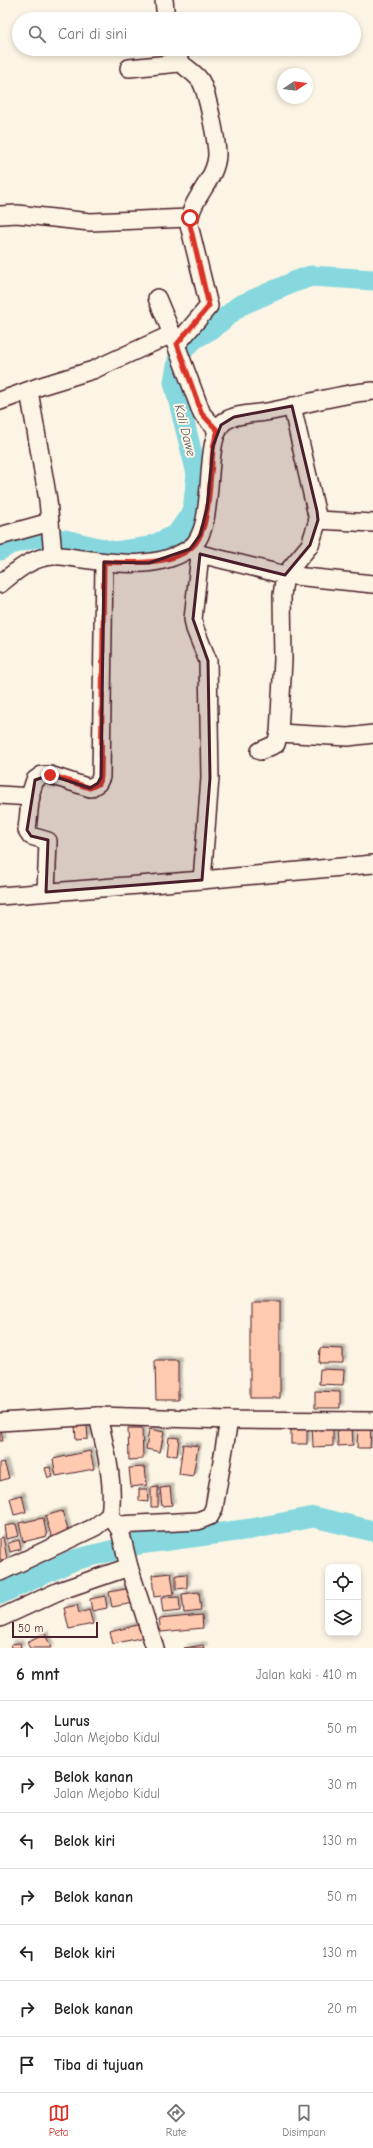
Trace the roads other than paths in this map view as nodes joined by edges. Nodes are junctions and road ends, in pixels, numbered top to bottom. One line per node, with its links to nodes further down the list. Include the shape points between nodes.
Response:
1 (164, 0): 2 (street)
2 (165, 12)
3 (176, 56): 4 (street); 6 (street, via 196,74 205,88 217,154 213,169 192,208)
4 (129, 68)
5 (0, 216): 6 (street, via 17,214 90,222)
6 (190, 218): 8 (street, via 209,306)
7 (157, 298): 8 (street)
8 (174, 339): 9 (street); 13 (street, via 202,414)
9 (29, 391): 11 (street); 17 (street, via 48,500)
10 (373, 391): 12 (street, via 342,394)
11 (0, 401)
12 (292, 406): 13 (street, via 234,417 225,421); 14 (street)
13 (218, 431): 18 (street, via 213,446 207,508)
14 (318, 520): 15 (street); 20 (street, via 310,545)
15 (373, 523)
16 (0, 536): 17 (street)
17 (51, 538): 19 (street); 21 (street, via 39,559 21,567)
18 (195, 551): 19 (street, via 149,564); 20 (street); 29 (street, via 194,630 208,662 210,778)
19 (104, 562): 27 (street, via 101,777 98,784 90,788 50,775 42,775 35,780)
20 (285, 575): 22 (street); 23 (street, via 282,595 283,660)
21 (0, 584)
22 (373, 584)
23 (279, 733): 24 (street, via 348,737); 25 (street, via 276,744)
24 (373, 734)
25 (260, 751)
26 (0, 795): 27 (street)
27 (31, 798): 30 (street, via 27,830 31,836 48,841)
28 (373, 864): 29 (street)
29 (202, 880): 30 (street)
30 (46, 892): 31 (street)
31 (0, 896)
32 (98, 1416): 33 (street); 35 (street); 36 (street, via 108,1462)
33 (229, 1420): 34 (street); 36 (street, via 214,1508 210,1516 198,1521)
34 (373, 1421)
35 (0, 1422)
36 (116, 1523): 37 (street); 38 (street, via 95,1527)
37 (127, 1562): 39 (street); 40 (street)
38 (0, 1572)
39 (0, 1618)
40 (154, 1648)

